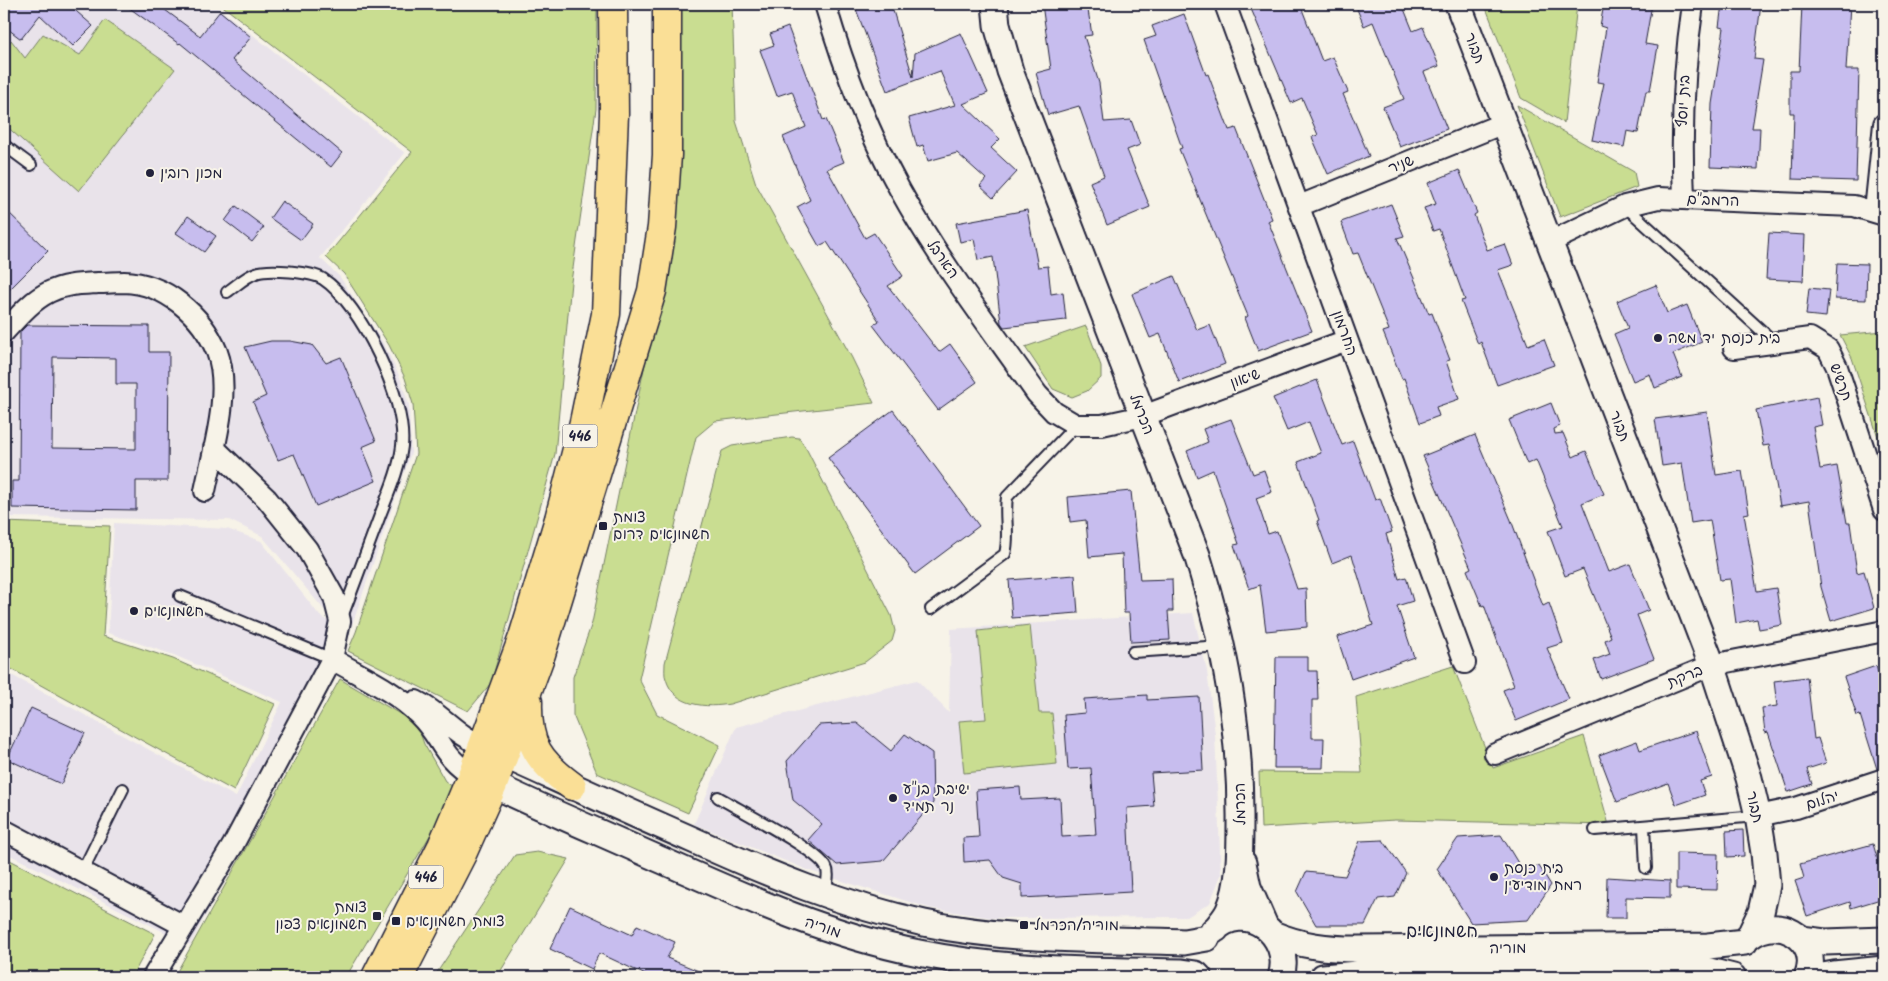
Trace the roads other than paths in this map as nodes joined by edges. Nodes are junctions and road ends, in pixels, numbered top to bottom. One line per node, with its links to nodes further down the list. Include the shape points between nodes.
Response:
1 (613, 4): 38 (main road, 446, via 614,114 606,304 598,361 559,519 523,637)
2 (667, 4): 36 (main road, 446, via 667,155 662,228 652,291)
3 (825, 4): 23 (street, הארבל, via 873,137 900,190 1037,394 1054,412)
4 (995, 4): 22 (street, הכרמל, via 997,25 1010,71)
5 (1225, 4): 13 (street, החרמון)
6 (1458, 4): 8 (street, תבור)
7 (1693, 4): 12 (street, בית יוסף, via 1685,55 1681,137)
8 (1504, 123): 13 (street, שניר); 16 (street, תבור)
9 (1884, 124): 15 (street)
10 (4, 145): 11 (lane)
11 (31, 165)
12 (1684, 198): 14 (street, הרמב"ם, via 1658,198); 15 (street, הרמב"ם, via 1854,206)
13 (1299, 206): 19 (street, החרמון)
14 (1625, 206): 16 (street, הרמב"ם); 20 (lane)
15 (1880, 213)
16 (1550, 242): 35 (street, תבור)
17 (227, 292): 29 (lane, via 256,272 286,271 321,278 337,292 366,332 390,379 401,418 402,444 397,471)
18 (4, 332): 24 (street, via 29,306 49,292 69,285 126,282 177,299 202,325 217,352 222,380)
19 (1347, 340): 22 (street, שיאון); 34 (street, החרמון)
20 (1775, 343): 21 (street, תרשיש); 26 (street, תרשיש, via 1810,338 1828,349 1837,367)
21 (1734, 348)
22 (1143, 416): 23 (street, via 1102,425); 31 (street, הכרמל, via 1197,555)
23 (1076, 425): 28 (lane, via 1007,497 1004,512 1008,543 1005,554)
24 (214, 448): 25 (street); 29 (street, via 267,499 307,548 334,598)
25 (205, 491)
26 (1884, 510)
27 (180, 596): 33 (lane)
28 (931, 609)
29 (340, 621): 33 (street)
30 (1884, 631): 35 (street, ברקת)
31 (1223, 646): 32 (lane); 49 (street, הכרמל, via 1238,742)
32 (1133, 652)
33 (332, 659): 37 (street); 54 (street, via 232,845)
34 (1465, 663)
35 (1712, 665): 39 (street, ברקת); 45 (street, תבור, via 1735,729)
36 (531, 680): 38 (main road, 446); 42 (main road, via 528,719 536,750 552,772)
37 (381, 688): 38 (street, via 422,704 457,733); 41 (street, via 420,716 453,763)
38 (494, 751): 41 (main road, 446); 42 (street, מוריה)
39 (1495, 754)
40 (1884, 779): 45 (street, יהלום, via 1796,808)
41 (483, 780): 62 (main road, 446, via 442,846); 63 (main road, 446, via 462,854); 64 (street, מוריה, via 734,892 821,927 859,938 917,953 986,964 1182,972)
42 (572, 786): 53 (street, מוריה)
43 (123, 789): 52 (lane)
44 (718, 797): 53 (lane, via 799,844 826,867)
45 (1758, 816): 46 (lane); 50 (street, תבור)
46 (1644, 826): 48 (lane); 51 (lane)
47 (4, 830): 52 (street)
48 (1595, 830)
49 (1240, 836): 55 (street, הכרמל, via 1248,887); 56 (street, הכרמל, via 1234,896 1228,912)
50 (1764, 853): 57 (street, תבור, via 1779,905); 58 (street, תבור, via 1767,884 1761,912)
51 (1646, 868)
52 (82, 872): 54 (street)
53 (824, 895): 56 (street, מוריה, via 923,922 990,933 1184,942)
54 (184, 926): 61 (street)
55 (1269, 930): 56 (street, מוריה, via 1252,920 1239,919 1226,922); 58 (street, מוריה, via 1291,942 1358,950 1708,946); 66 (street, הכרמל, via 1282,948)
56 (1211, 933): 65 (street, הכרמל, via 1201,950 1200,964)
57 (1797, 936): 58 (street, מוריה, via 1774,927 1762,929); 59 (street, מוריה, via 1826,942); 70 (street, תבור, via 1810,960)
58 (1747, 938): 69 (street, תבור, via 1737,956)
59 (1884, 940)
60 (1884, 969): 71 (street)
61 (153, 977)
62 (376, 977)
63 (399, 977)
64 (1199, 977)
65 (1204, 977)
66 (1281, 977)
67 (1323, 977): 68 (street, מוריה, via 1699,971)
68 (1733, 977)
69 (1739, 977)
70 (1807, 977)
71 (1817, 977)

